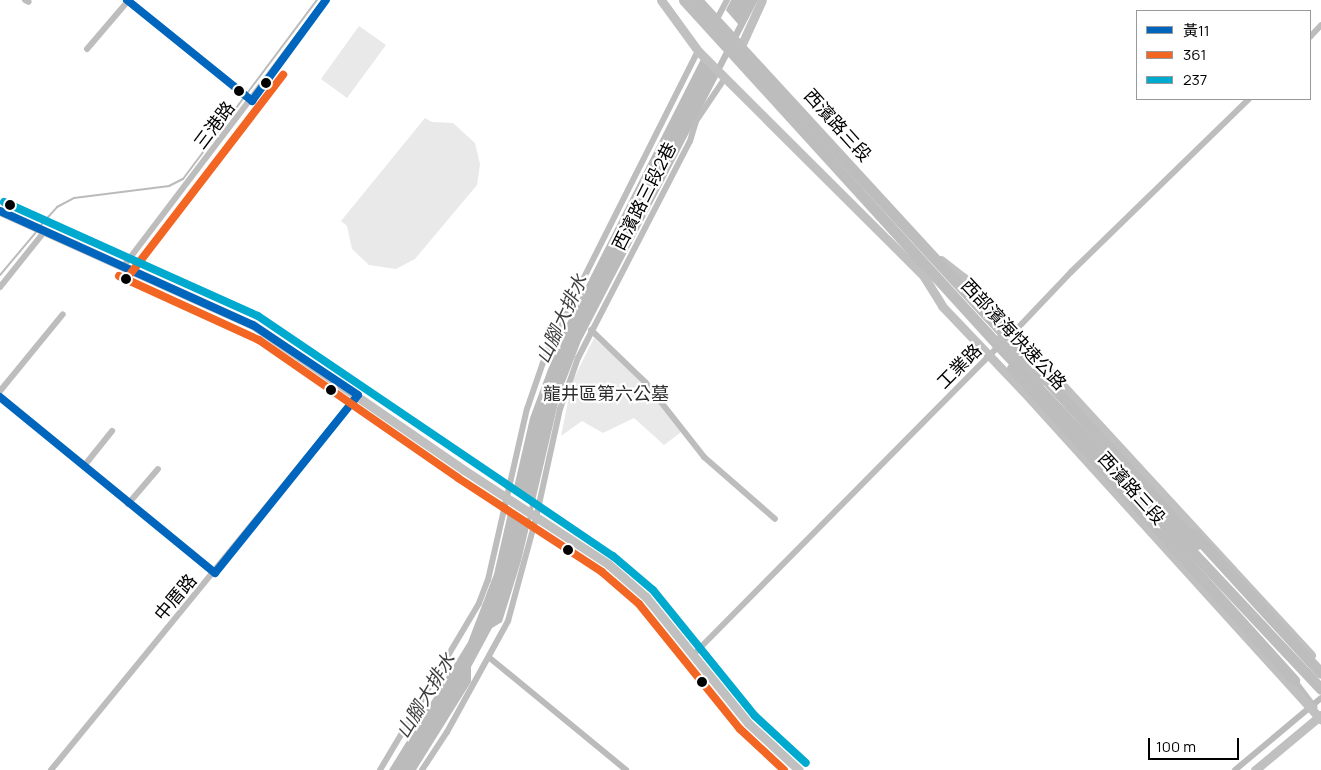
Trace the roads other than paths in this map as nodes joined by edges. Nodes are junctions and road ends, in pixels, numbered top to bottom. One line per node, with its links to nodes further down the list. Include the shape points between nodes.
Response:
1 (326, 0): 17 (street, 三港路)
2 (661, 0): 14 (street, 西濱路三段)
3 (684, 0): 28 (highway, 西部濱海快速公路)
4 (696, 0): 30 (highway, 西部濱海快速公路)
5 (702, 0): 9 (street, 西濱路三段)
6 (727, 0): 9 (street)
7 (762, 0): 12 (street)
8 (127, 1): 13 (street); 17 (street)
9 (718, 17): 12 (street, 西濱路三段)
10 (1321, 25): 11 (street)
11 (1311, 36)
12 (742, 44): 20 (street, 西濱路三段)
13 (87, 49)
14 (698, 51): 15 (street, 西濱路三段); 37 (street, via 547,351 527,409)
15 (725, 78): 22 (street, 西濱路三段); 26 (street, 西濱路三段2巷, via 696,121 690,140)
16 (1248, 100): 27 (street, 工業路)
17 (252, 101): 21 (street, 三港路)
18 (0, 211): 19 (street)
19 (44, 232): 21 (street); 23 (street)
20 (934, 254): 25 (street, 西濱路三段); 27 (street, 西濱路三段, via 963,277)
21 (123, 267): 32 (street, via 253,325)
22 (923, 275): 25 (street, 西濱路三段); 29 (street, 西濱路三段, via 942,306)
23 (0, 287)
24 (63, 314): 31 (street)
25 (978, 317): 28 (street, 西濱路三段)
26 (591, 330): 39 (street, 西濱路三段2巷, via 560,409); 40 (street, via 646,383 704,458)
27 (1014, 332): 28 (street, 工業路); 44 (street, 西濱路三段, via 1300,641)
28 (1000, 343): 29 (street, 工業路); 42 (street, 西濱路三段); 45 (highway, via 1009,364); 46 (highway, 西部濱海快速公路)
29 (991, 356): 43 (street, 工業路); 47 (street, 西濱路三段)
30 (1042, 376): 44 (highway, via 1067,394); 46 (highway, 西部濱海快速公路)
31 (0, 391)
32 (358, 395): 37 (street); 41 (street, 中厝路)
33 (0, 397): 35 (street)
34 (112, 431): 35 (street)
35 (84, 466): 38 (street)
36 (158, 469): 38 (street)
37 (507, 499): 39 (street); 50 (street, via 488,580 479,603)
38 (128, 504): 41 (street)
39 (536, 518): 43 (street, via 608,564 640,591 685,641); 51 (street, 西濱路三段2巷, via 513,606 447,732)
40 (775, 519)
41 (215, 574): 49 (street, 中厝路)
42 (1275, 642): 44 (street); 46 (street, 西濱路三段)
43 (692, 655): 52 (street, via 748,723)
44 (1321, 673)
45 (1294, 680): 47 (street)
46 (1321, 689)
47 (1306, 701): 48 (street, 西濱路三段)
48 (1317, 714): 53 (street)
49 (51, 770)
50 (380, 770)
51 (422, 770)
52 (799, 770)
53 (1255, 770)

